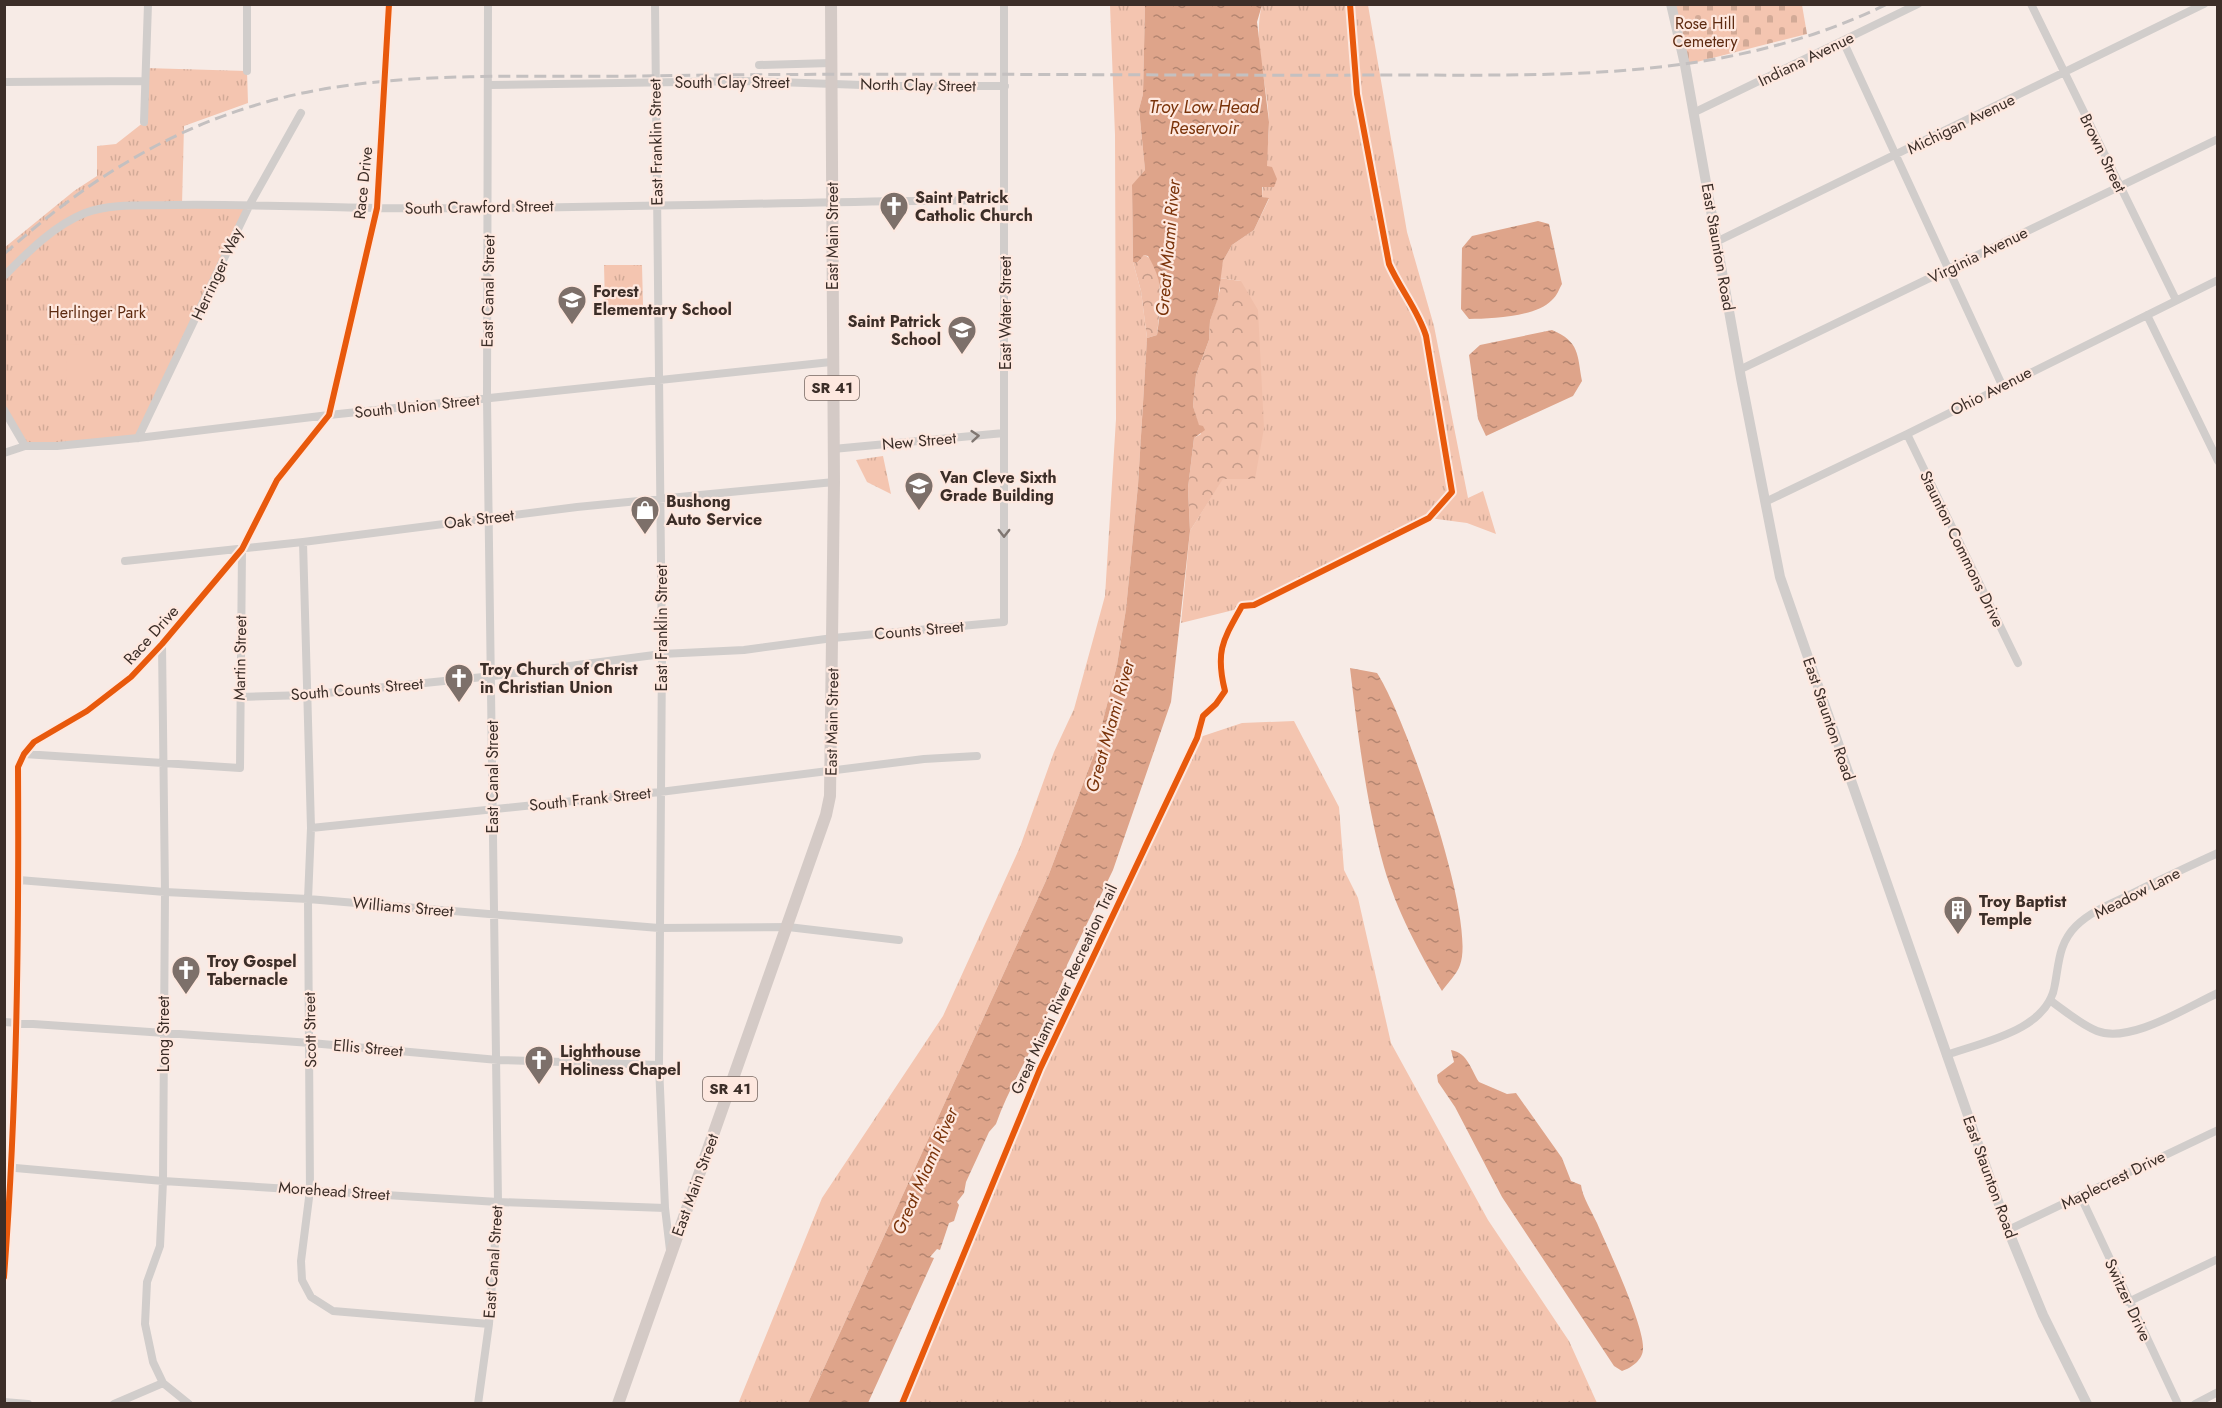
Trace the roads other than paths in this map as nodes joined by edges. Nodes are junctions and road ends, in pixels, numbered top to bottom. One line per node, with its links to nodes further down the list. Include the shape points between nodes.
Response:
1 (148, 4): 17 (street)
2 (247, 4): 15 (street)
3 (389, 4): 34 (street, Race Drive)
4 (488, 4): 21 (street, East Canal Street)
5 (655, 4): 19 (street, East Franklin Street)
6 (831, 4): 13 (main road, East Main Street / SR 41)
7 (1004, 4): 22 (street, East Water Street)
8 (1671, 4): 24 (main road, East Staunton Road)
9 (1918, 4): 12 (street, Indiana Avenue)
10 (2031, 4): 16 (street, Brown Street)
11 (2204, 4): 16 (street, Michigan Avenue)
12 (1843, 41): 24 (street, Indiana Avenue); 27 (street)
13 (831, 63): 14 (street, South Clay Street); 20 (main road, East Main Street / SR 41)
14 (759, 65)
15 (247, 71)
16 (2064, 73): 27 (street, Michigan Avenue); 28 (street, Brown Street)
17 (144, 81): 18 (street); 25 (street)
18 (4, 82)
19 (655, 83): 20 (street, South Clay Street); 21 (street, South Clay Street); 32 (street, East Franklin Street)
20 (831, 83): 22 (street, North Clay Street); 30 (main road, East Main Street / SR 41)
21 (489, 85): 33 (street, East Canal Street)
22 (1005, 86): 29 (street, East Water Street)
23 (301, 113): 31 (street, Herringer Way)
24 (1694, 113): 35 (main road, East Staunton Road)
25 (144, 122)
26 (2217, 139): 28 (street, Virginia Avenue)
27 (1897, 156): 35 (street, Michigan Avenue); 36 (street)
28 (2119, 186): 36 (street, Virginia Avenue); 39 (street, Brown Street)
29 (1005, 200): 30 (street, South Crawford Street); 48 (street, East Water Street)
30 (833, 201): 32 (street, South Crawford Street); 41 (main road, East Main Street / SR 41)
31 (250, 204): 34 (street, South Crawford Street); 37 (street, South Crawford Street, via 124,206 86,213 38,243); 50 (street, Herringer Way)
32 (658, 204): 33 (street, South Crawford Street); 43 (street, East Franklin Street)
33 (489, 207): 34 (street, South Crawford Street); 45 (street, East Canal Street)
34 (377, 208): 47 (street, Race Drive)
35 (1718, 241): 42 (main road, East Staunton Road)
36 (1948, 270): 42 (street, Virginia Avenue); 44 (street)
37 (4, 276)
38 (2217, 280): 39 (street, Ohio Avenue)
39 (2176, 300): 40 (street, Ohio Avenue)
40 (2147, 315): 44 (street, Ohio Avenue); 54 (street)
41 (831, 362): 43 (street, South Union Street); 52 (main road, East Main Street / SR 41)
42 (1739, 370): 57 (main road, East Staunton Road)
43 (657, 381): 45 (street, South Union Street); 56 (street, East Franklin Street)
44 (2002, 385): 49 (street, Ohio Avenue)
45 (487, 399): 47 (street, South Union Street); 58 (street, East Canal Street)
46 (4, 410): 51 (street)
47 (329, 415): 50 (street, South Union Street); 60 (street, Race Drive, via 277,480)
48 (1004, 433): 52 (street, New Street, one-way to 48); 62 (street, East Water Street, one-way to 62)
49 (1907, 434): 57 (street, Ohio Avenue); 66 (street, Staunton Commons Drive)
50 (138, 438): 51 (street, South Union Street)
51 (25, 446): 53 (street, South Union Street)
52 (833, 449): 55 (main road, East Main Street / SR 41)
53 (4, 453)
54 (2217, 461)
55 (834, 482): 56 (street, Oak Street); 63 (main road, East Main Street / SR 41)
56 (659, 498): 58 (street, Oak Street); 65 (street, East Franklin Street)
57 (1765, 502): 91 (main road, East Staunton Road, via 1780,577)
58 (489, 517): 59 (street, Oak Street); 67 (street, East Canal Street)
59 (303, 542): 60 (street, Oak Street); 68 (street, Scott Street)
60 (242, 549): 61 (street, Oak Street); 64 (street, Race Drive); 69 (street, Martin Street)
61 (125, 561)
62 (1004, 622): 63 (street, Counts Street)
63 (833, 638): 65 (street, South Counts Street, via 744,650); 73 (main road, East Main Street / SR 41)
64 (162, 644): 70 (street, Race Drive, via 131,677 87,711 34,742); 72 (street, Long Street)
65 (662, 654): 67 (street, South Counts Street); 74 (street, East Franklin Street)
66 (2018, 663)
67 (493, 676): 68 (street, South Counts Street); 75 (street, East Canal Street)
68 (307, 695): 69 (street, South Counts Street); 76 (street, Scott Street)
69 (239, 697): 72 (street, Martin Street, via 240,768)
70 (24, 754): 72 (street); 78 (street, via 18,767)
71 (977, 756): 73 (street, South Frank Street)
72 (162, 762): 79 (street, Long Street)
73 (832, 772): 74 (street, South Frank Street); 82 (main road, East Main Street / SR 41, via 826,815)
74 (660, 792): 75 (street, South Frank Street); 83 (street, East Franklin Street)
75 (491, 809): 76 (street, South Frank Street); 81 (street, East Canal Street)
76 (311, 828): 80 (street, Scott Street)
77 (2217, 853): 86 (street, Meadow Lane, via 2100,909 2078,924 2065,937 2060,951)
78 (19, 880): 79 (street, Williams Street); 88 (street)
79 (165, 892): 80 (street, Williams Street); 89 (street, Long Street)
80 (308, 899): 81 (street, Williams Street); 90 (street, Scott Street)
81 (495, 915): 83 (street, Williams Street); 92 (street, East Canal Street)
82 (788, 927): 83 (street, Williams Street); 84 (street, Williams Street); 102 (main road, East Main Street / SR 41)
83 (659, 928): 93 (street, East Franklin Street)
84 (899, 940)
85 (2217, 993): 86 (street, via 2150,1025 2119,1035 2098,1031)
86 (2051, 1000): 91 (street, via 2036,1017 2011,1032)
87 (4, 1022): 88 (street, Ellis Street)
88 (17, 1023): 89 (street, Ellis Street); 95 (street)
89 (163, 1034): 90 (street, Ellis Street); 96 (street, Long Street)
90 (311, 1043): 92 (street, Ellis Street); 97 (street, Scott Street)
91 (1946, 1055): 101 (main road, East Staunton Road)
92 (498, 1060): 93 (street, Ellis Street); 99 (street, East Canal Street)
93 (659, 1065): 100 (street, East Franklin Street)
94 (2217, 1130): 98 (street, Maplecrest Drive)
95 (9, 1167): 96 (street, Morehead Street); 104 (street)
96 (163, 1181): 97 (street, Morehead Street); 107 (street, Long Street, via 160,1246 147,1282 145,1324 153,1362)
97 (310, 1190): 99 (street, Morehead Street); 106 (street, Scott Street, via 301,1261 302,1280 311,1297 333,1311)
98 (2080, 1195): 101 (street, Maplecrest Drive); 105 (street, Switzer Drive)
99 (498, 1202): 100 (street, Morehead Street); 106 (street, East Canal Street)
100 (665, 1208): 102 (street, East Franklin Street)
101 (2008, 1230): 115 (main road, East Staunton Road, via 2043,1315)
102 (671, 1251): 114 (main road, East Main Street / SR 41)
103 (2217, 1259): 105 (street)
104 (4, 1277)
105 (2128, 1302): 116 (street, Switzer Drive)
106 (489, 1324): 113 (street, East Canal Street)
107 (163, 1383): 111 (street); 112 (street)
108 (2217, 1392): 117 (street)
109 (4, 1402): 110 (street)
110 (28, 1404)
111 (114, 1404)
112 (189, 1404)
113 (478, 1404)
114 (618, 1404)
115 (2087, 1404)
116 (2178, 1404)
117 (2195, 1404)

